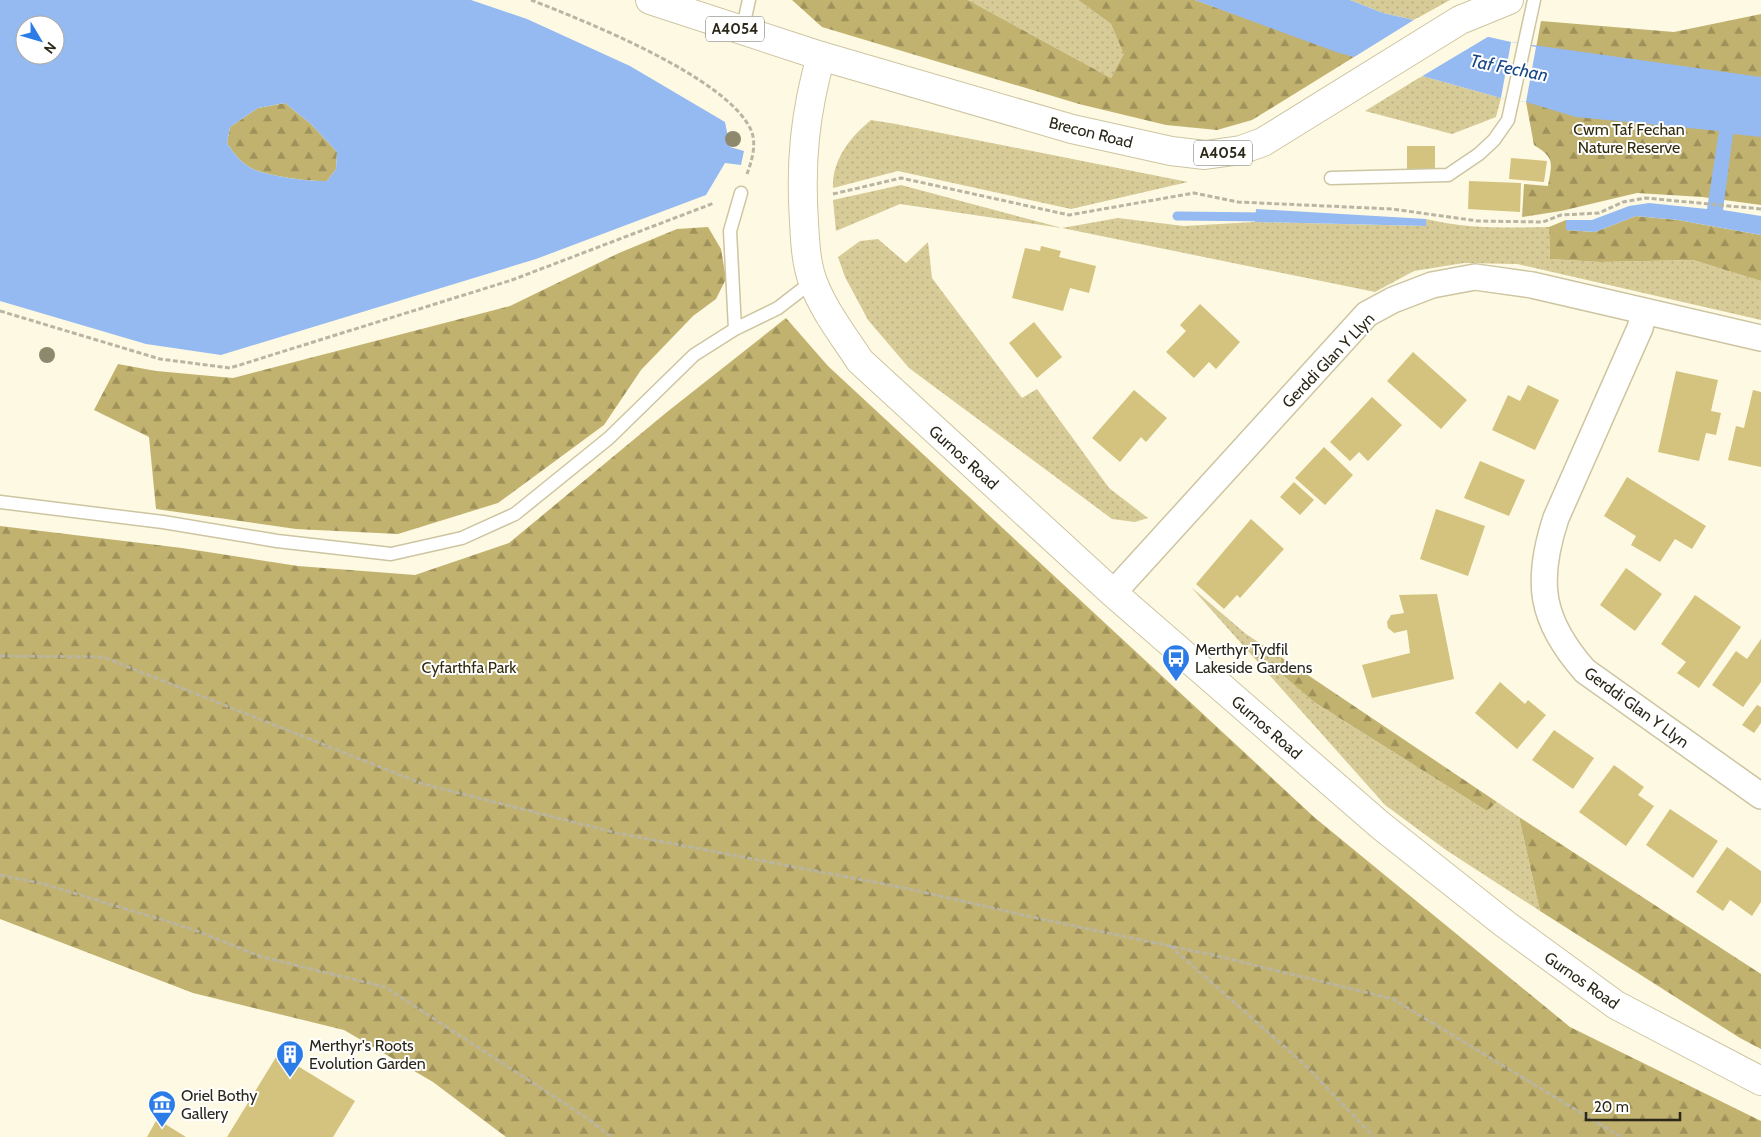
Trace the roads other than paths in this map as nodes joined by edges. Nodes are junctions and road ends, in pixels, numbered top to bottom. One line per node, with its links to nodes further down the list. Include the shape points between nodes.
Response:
1 (650, 0): 5 (street, Brecon Road / A4054)
2 (749, 0): 5 (lane)
3 (1509, 0): 6 (street, Brecon Road / A4054, via 1460,20 1263,142 1241,150 1205,154 1171,151 1072,129)
4 (1534, 0): 7 (lane, via 1508,120 1479,154 1448,174)
5 (742, 31): 6 (street, Brecon Road / A4054)
6 (821, 56): 9 (street, Gurnos Road, via 806,119 802,194 805,240)
7 (1331, 178)
8 (741, 193): 11 (lane, via 730,231)
9 (813, 281): 11 (lane, via 778,308); 14 (street, Gurnos Road, via 830,317 860,361)
10 (1644, 312): 12 (street, Gerddi Glan Y Llyn); 14 (street, Gerddi Glan Y Llyn, via 1532,285 1475,277 1432,285 1393,300 1367,314); 15 (street, Gerddi Glan Y Llyn, via 1548,542 1544,594 1549,615 1566,649 1585,671)
11 (735, 329): 13 (lane, via 694,355 609,438 515,514 462,538 391,554)
12 (1761, 338)
13 (0, 502)
14 (1113, 593): 16 (street, Gurnos Road, via 1380,825 1505,924 1616,1005)
15 (1761, 796)
16 (1761, 1081)

